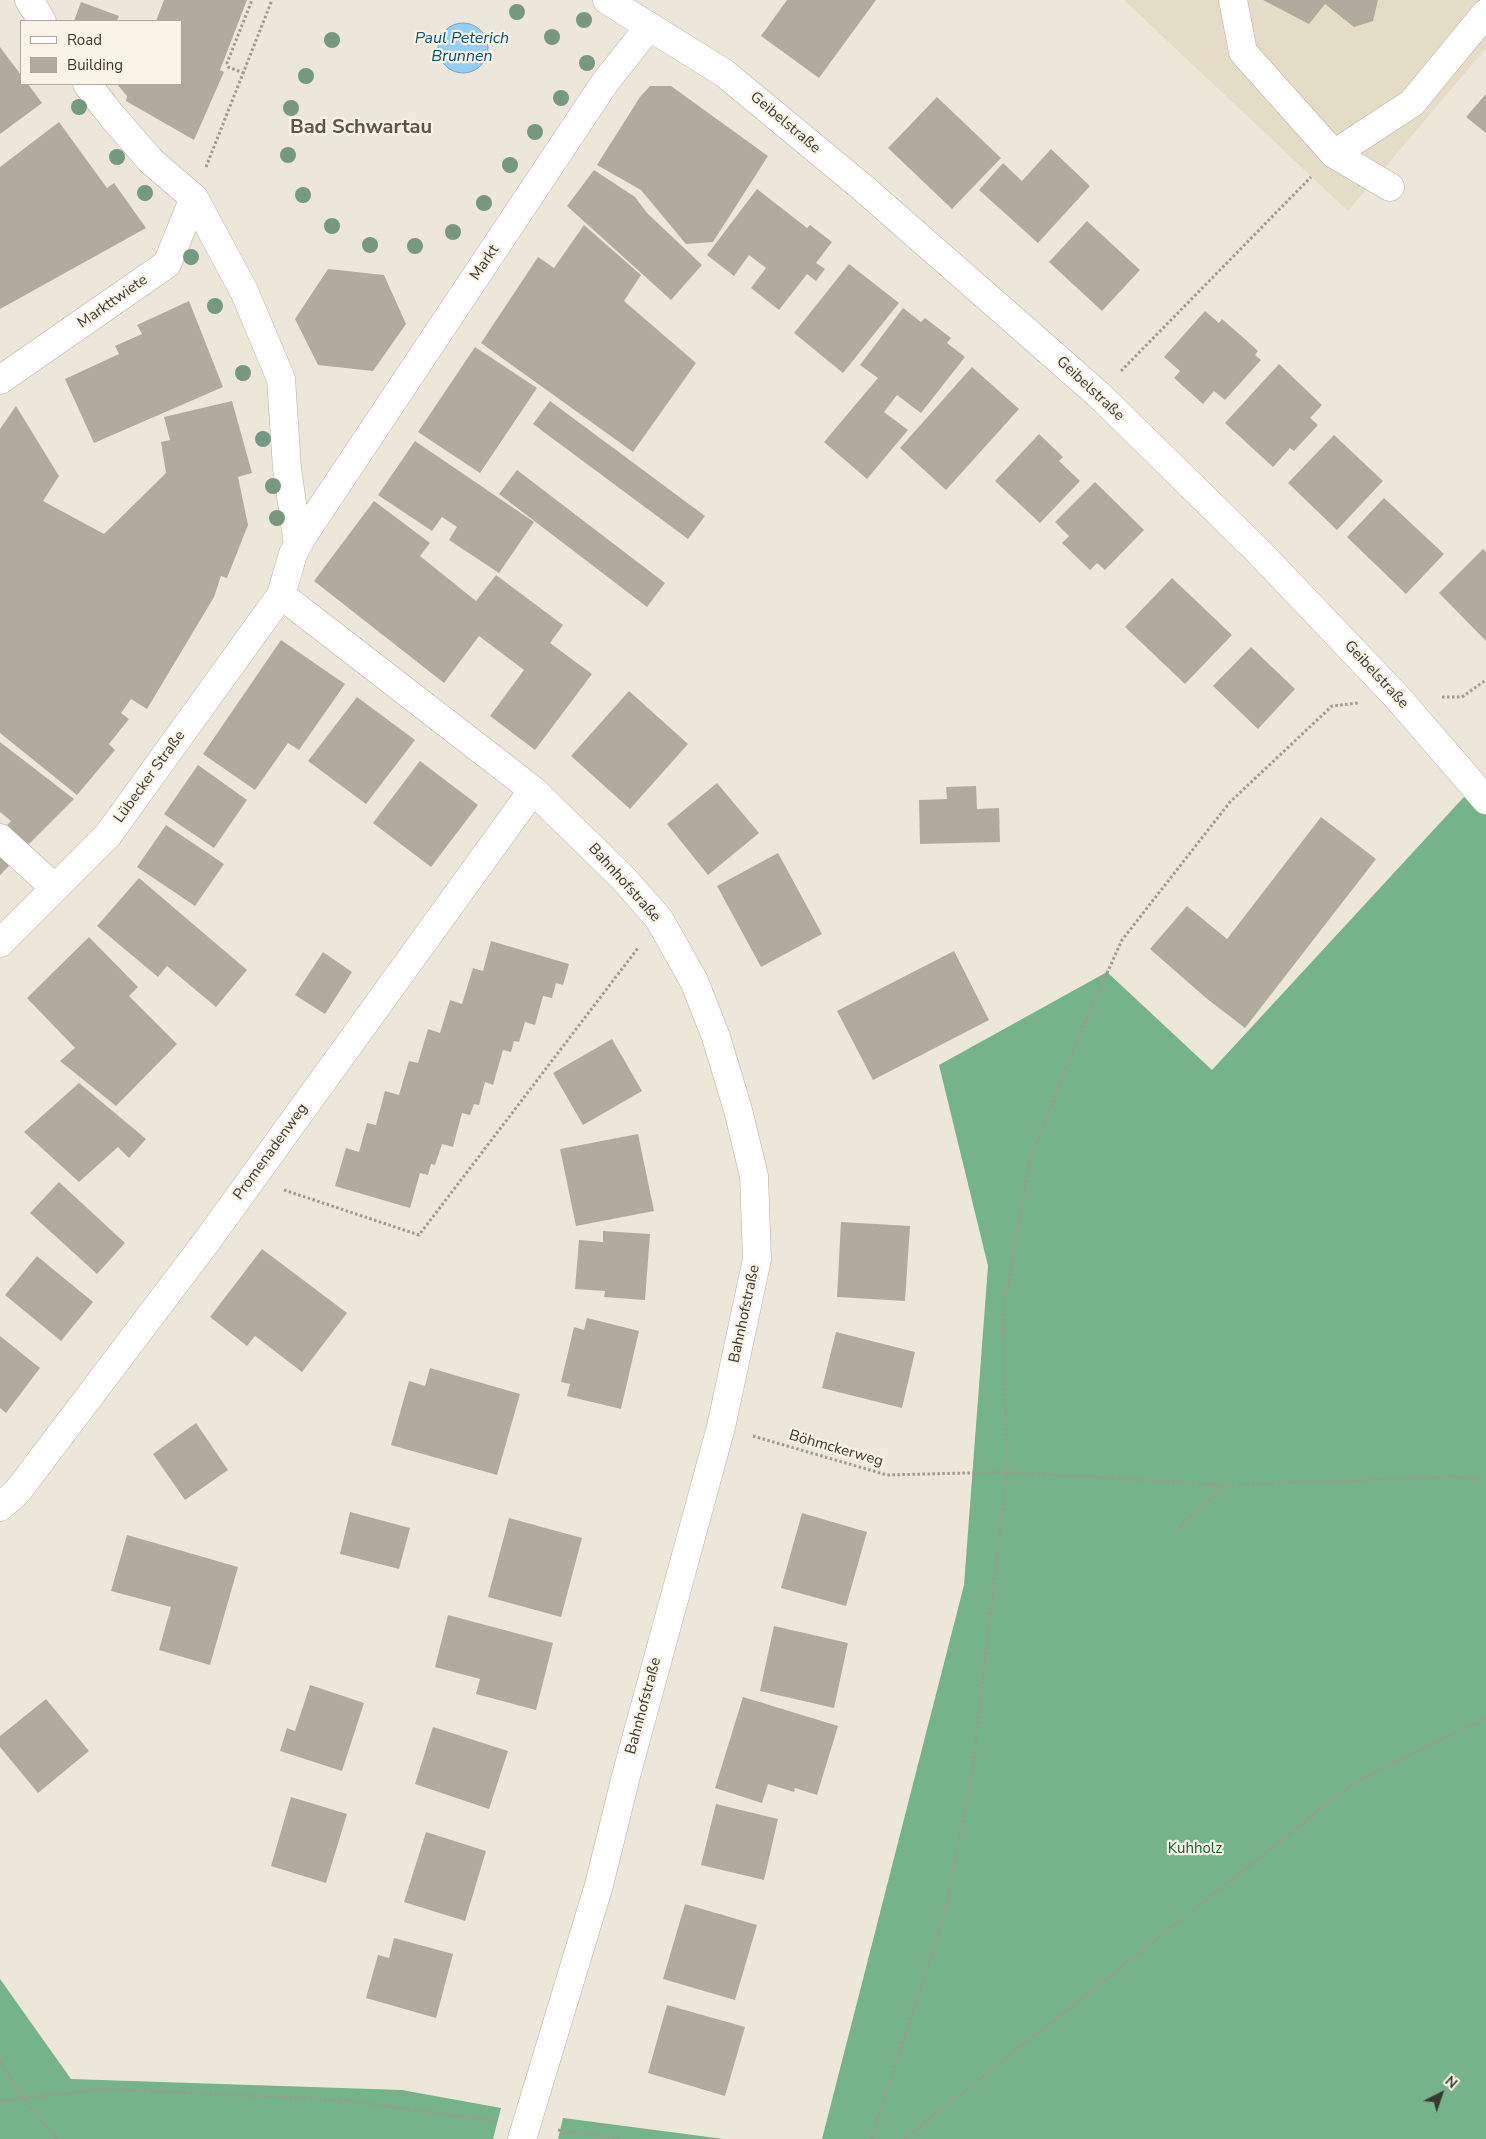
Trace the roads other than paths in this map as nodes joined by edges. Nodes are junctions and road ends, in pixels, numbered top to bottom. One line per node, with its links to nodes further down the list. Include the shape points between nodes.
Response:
1 (29, 0): 5 (street)
2 (606, 0): 6 (street)
3 (1233, 0): 8 (street, via 1242,52)
4 (1486, 13): 8 (street, via 1412,103)
5 (41, 20)
6 (650, 27): 12 (street, Markt, via 606,81); 15 (street, Geibelstraße, via 724,73 862,187 1099,395 1260,553 1398,698)
7 (87, 85): 10 (street, via 151,160)
8 (1334, 154): 9 (street)
9 (1390, 187)
10 (194, 198): 11 (street, Markttwiete, via 167,264); 12 (street, Markt, via 244,291 281,379)
11 (0, 380)
12 (298, 545): 13 (street, Markt)
13 (281, 595): 14 (street, Bahnhofstraße); 17 (street, Lübecker Straße, via 108,835)
14 (533, 790): 19 (street, Promenadenweg, via 202,1249 17,1492); 20 (street, Bahnhofstraße, via 659,919 694,981 716,1037 754,1176 757,1259 721,1427 626,1772 599,1885)
15 (1486, 800)
16 (0, 838): 17 (street)
17 (55, 888): 18 (street, Lübecker Straße)
18 (0, 943)
19 (0, 1507)
20 (524, 2132)

